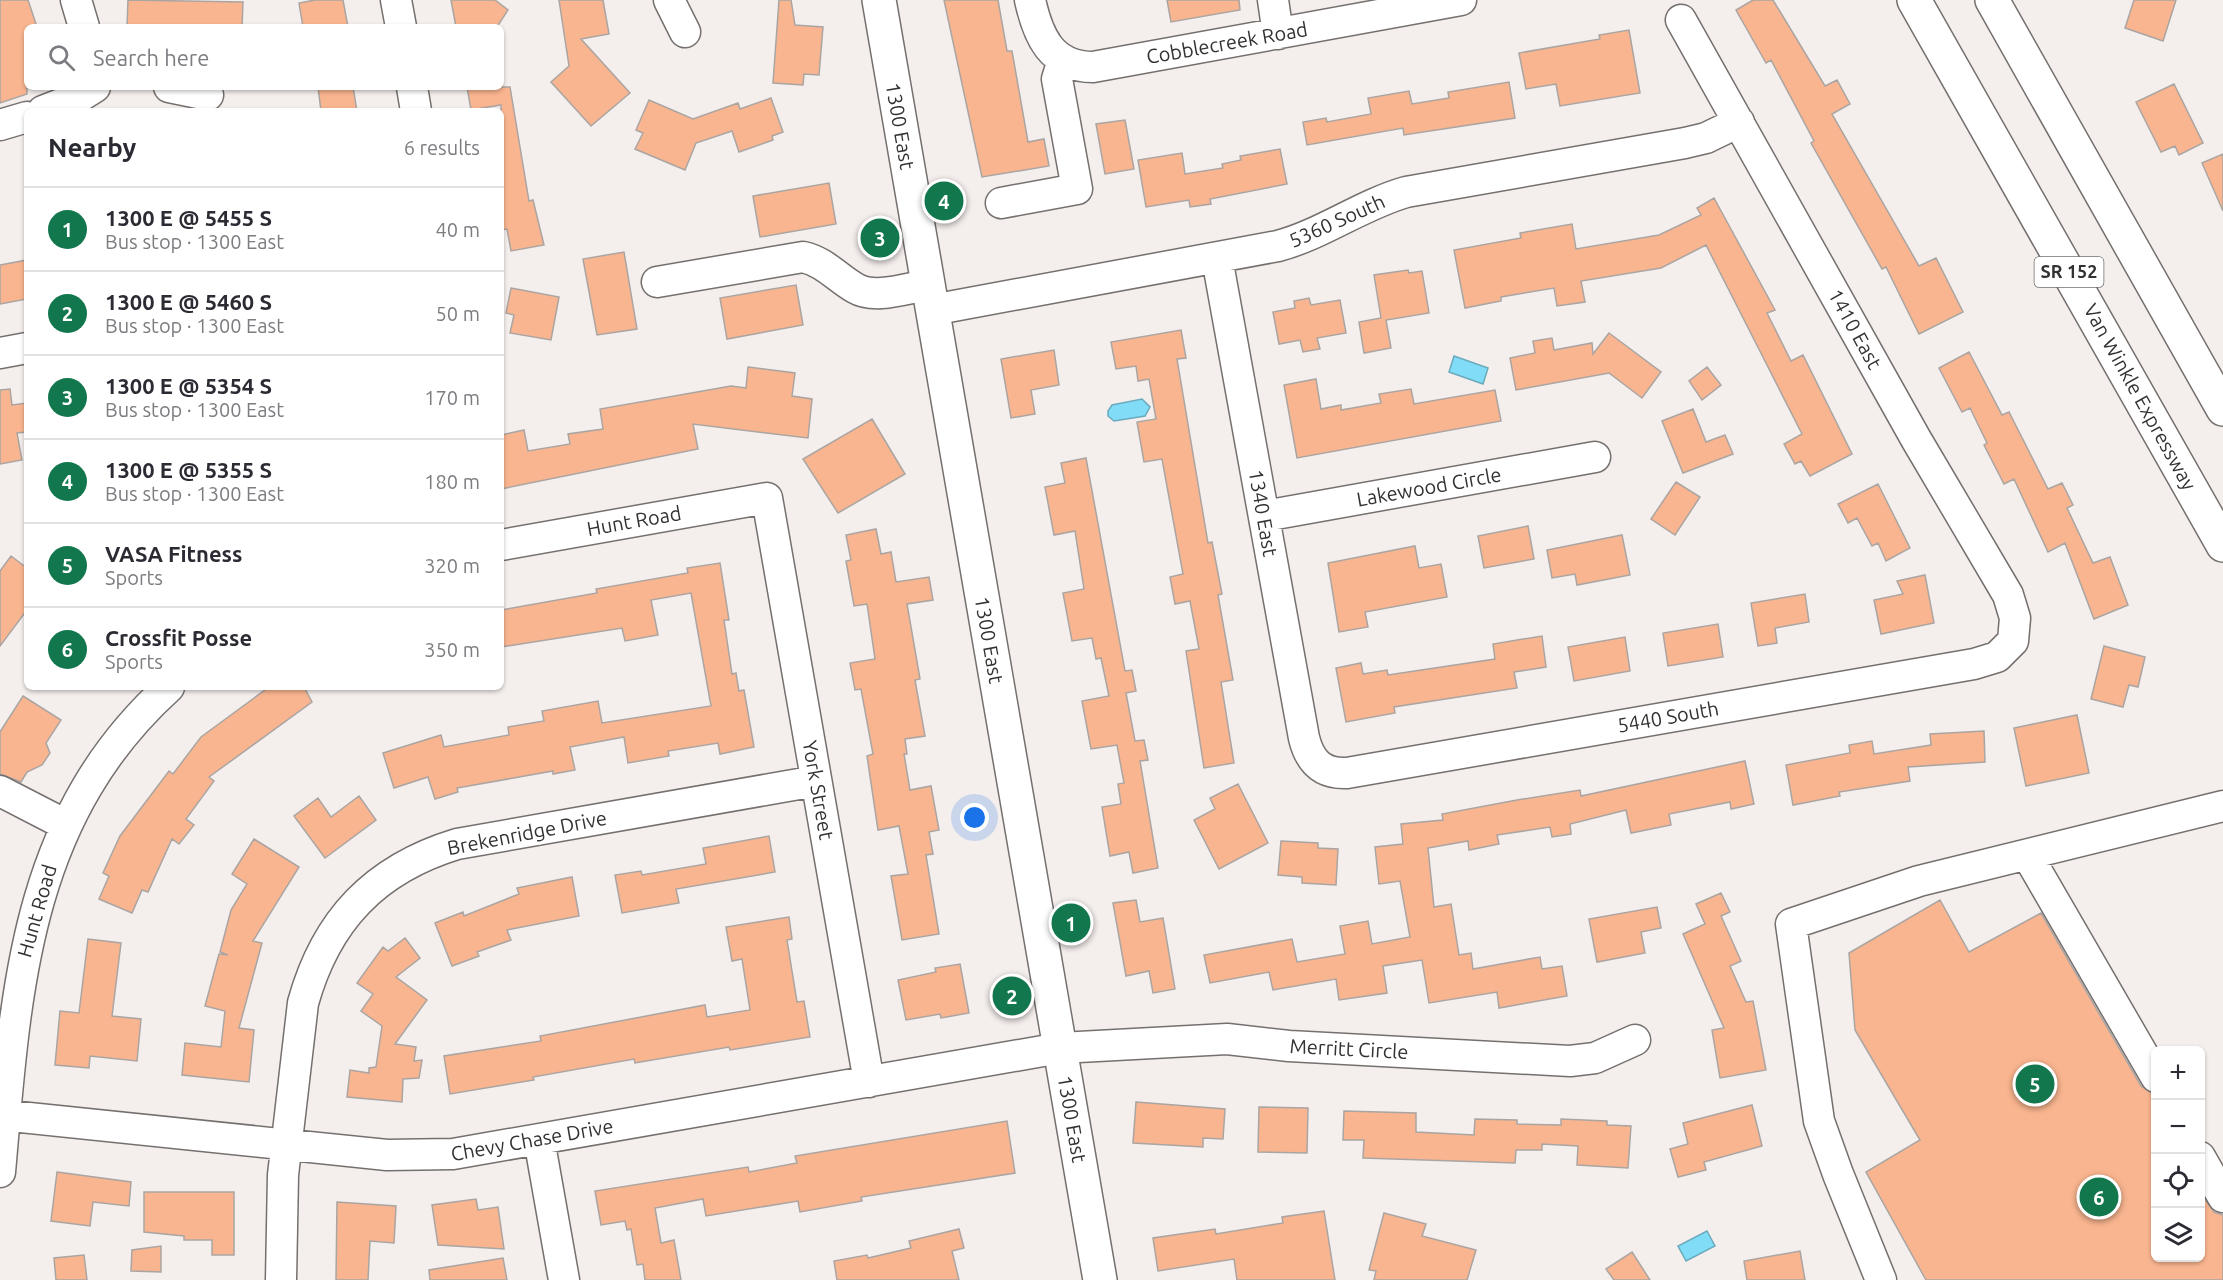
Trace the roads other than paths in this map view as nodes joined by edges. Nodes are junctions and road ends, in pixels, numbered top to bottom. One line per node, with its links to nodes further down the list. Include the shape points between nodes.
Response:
1 (76, 0): 11 (street)
2 (396, 0): 12 (street)
3 (669, 0): 13 (street)
4 (879, 0): 28 (main road, 1300 East)
5 (1030, 0): 15 (street, via 1042,39)
6 (1273, 0): 14 (street)
7 (1461, 0): 14 (street, Cobblecreek Road)
8 (1914, 0): 36 (main road, Van Winkle Expressway / SR 152)
9 (1992, 0): 31 (main road)
10 (1681, 20): 23 (street, 1410 East)
11 (83, 24)
12 (400, 24)
13 (685, 32)
14 (1278, 34): 15 (street, Cobblecreek Road, via 1093,67)
15 (1063, 60): 25 (street, via 1057,79 1077,189)
16 (90, 90): 20 (street)
17 (184, 90): 19 (street)
18 (412, 90): 21 (street)
19 (208, 95)
20 (51, 108)
21 (416, 108)
22 (24, 118): 24 (street)
23 (1739, 122): 26 (street, 5360 South, via 1695,141 1406,192 1304,239); 37 (street, 1410 East, via 2008,595 2015,618)
24 (0, 125)
25 (1001, 203)
26 (1217, 258): 28 (street, 5360 South); 34 (street, 1340 East)
27 (657, 282): 28 (street, 5360 South, via 803,257 818,261 856,289)
28 (930, 297): 46 (main road, 1300 East)
29 (24, 349): 30 (street)
30 (0, 353)
31 (2223, 409)
32 (1594, 457): 34 (street, Lakewood Circle)
33 (766, 498): 35 (street, Hunt Road); 40 (street, York Street)
34 (1264, 516): 39 (street, 1340 East, via 1304,738)
35 (504, 543)
36 (2223, 545)
37 (2013, 641): 39 (street, 5440 South, via 1997,657 1974,664 1347,773 1326,771)
38 (166, 690): 43 (street, Hunt Road, via 109,754)
39 (1317, 765)
40 (816, 781): 48 (street, York Street); 51 (street, Brekenridge Drive, via 457,844 394,871 343,918 309,981)
41 (0, 791): 43 (street)
42 (2223, 806): 44 (street)
43 (66, 825): 49 (street, Hunt Road, via 28,933)
44 (2028, 856): 47 (street); 58 (street, via 1919,881 1791,924 1820,1121)
45 (1635, 1040): 46 (street, Merritt Circle, via 1595,1058 1570,1061 1289,1046 1227,1039)
46 (1060, 1048): 48 (street, Chevy Chase Drive); 57 (main road, 1300 East)
47 (2151, 1068)
48 (869, 1082): 50 (street, Chevy Chase Drive)
49 (2, 1115): 51 (street, Chevy Chase Drive); 53 (street, Hunt Road)
50 (539, 1139): 51 (street, Chevy Chase Drive, via 426,1156); 56 (street)
51 (287, 1144): 55 (street, Brekenridge Drive)
52 (2205, 1166): 54 (street)
53 (0, 1172)
54 (2223, 1197)
55 (281, 1280)
56 (564, 1280)
57 (1100, 1280)
58 (1881, 1280)

